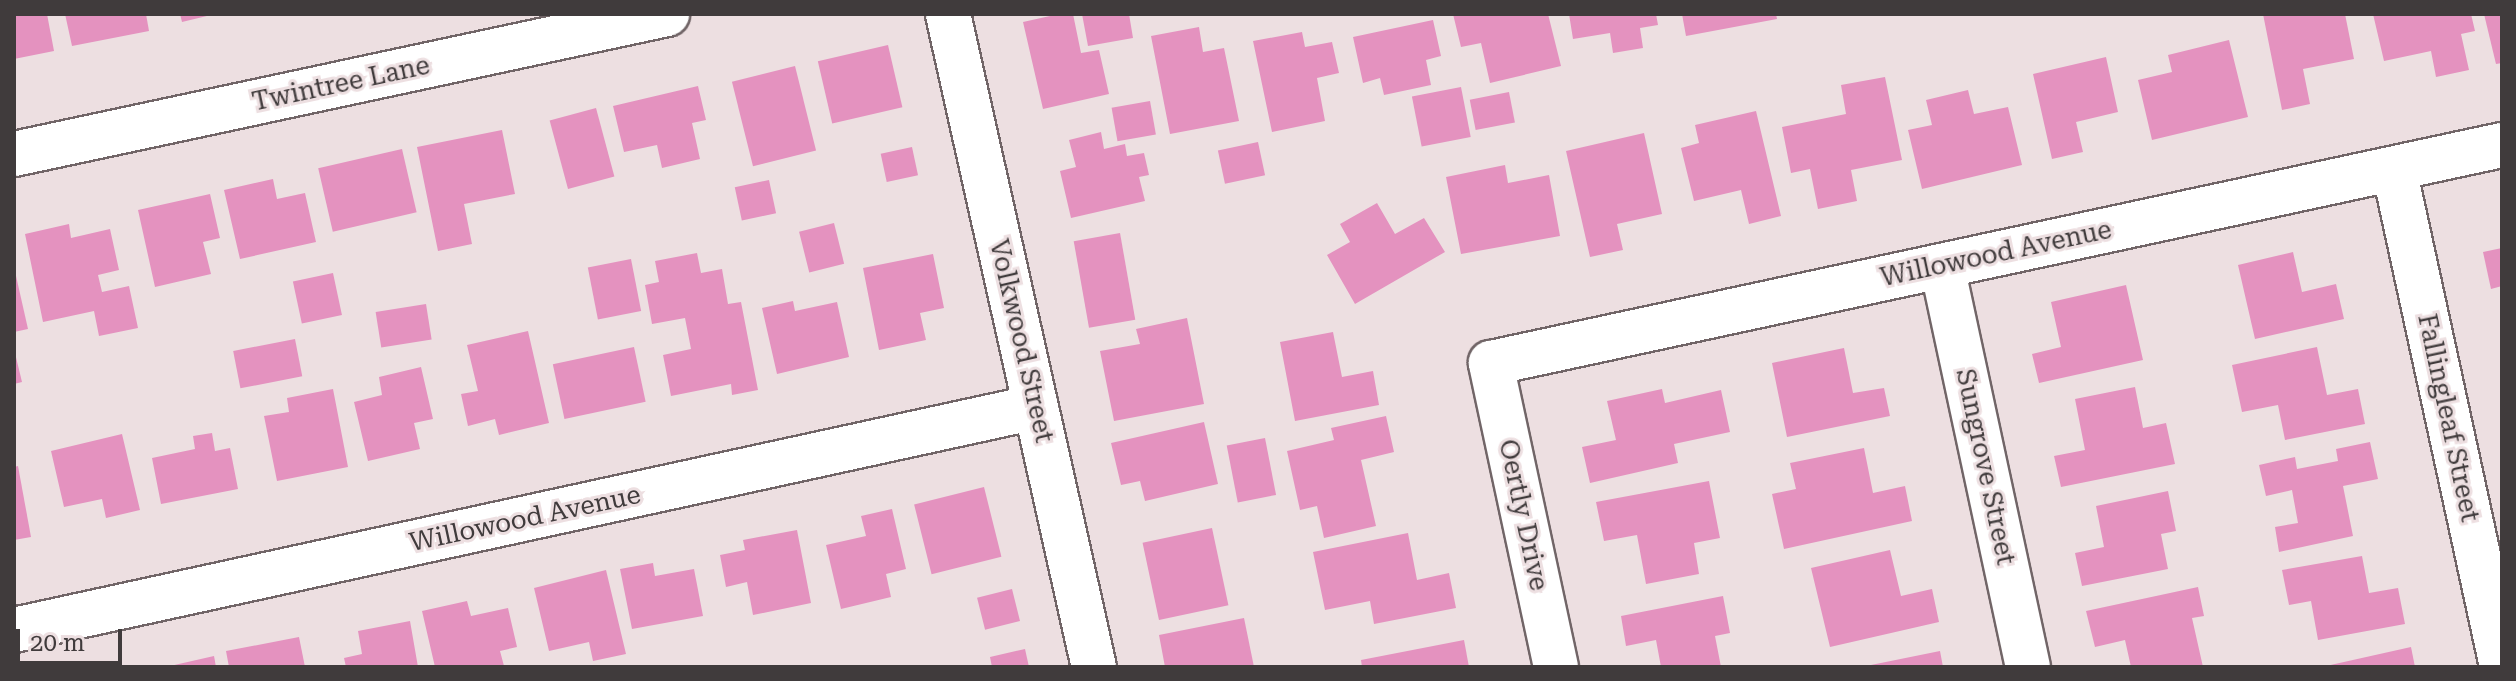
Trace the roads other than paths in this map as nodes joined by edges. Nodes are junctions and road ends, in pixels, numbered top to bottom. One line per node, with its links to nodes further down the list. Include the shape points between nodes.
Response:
1 (667, 14): 4 (street, Twintree Lane)
2 (948, 14): 8 (street, Volkwood Street)
3 (2502, 145): 5 (street, Willowood Avenue)
4 (14, 154)
5 (2394, 169): 6 (street, Willowood Avenue); 10 (street, Fallingleaf Street)
6 (1942, 266): 7 (street, Willowood Avenue); 13 (street, Sungrove Street)
7 (1491, 363): 12 (street, Oertly Drive)
8 (1036, 407): 9 (street, Willowood Avenue); 11 (street, Volkwood Street)
9 (14, 630)
10 (2502, 666)
11 (1094, 667)
12 (1556, 667)
13 (2028, 667)

